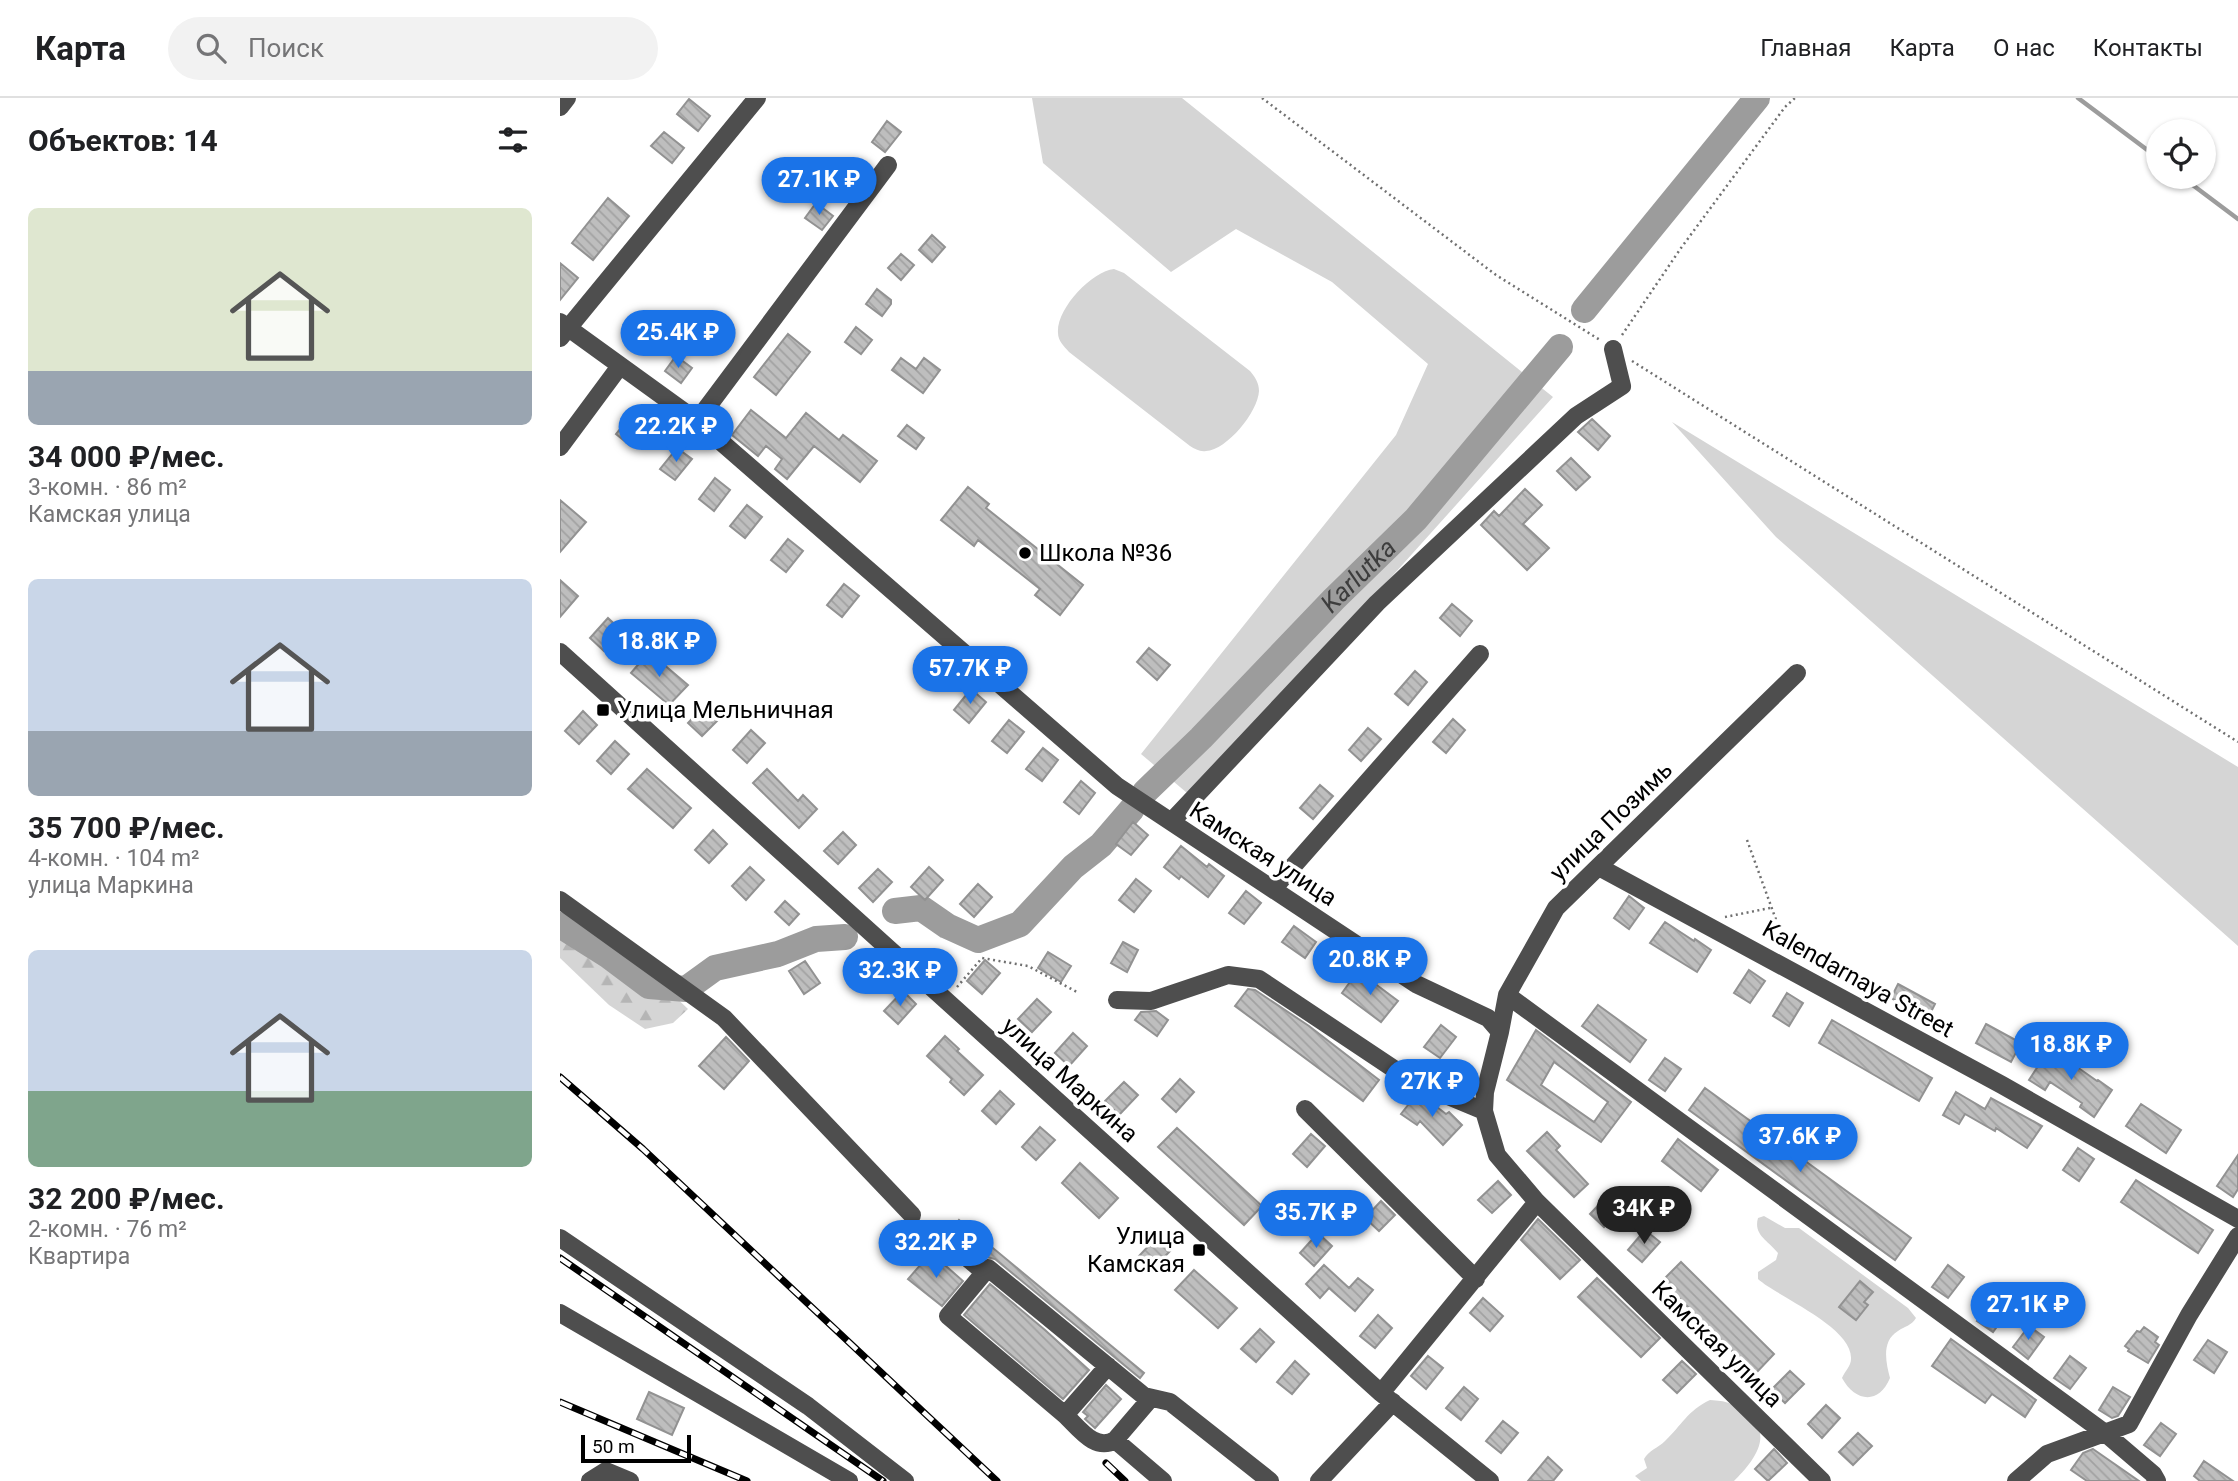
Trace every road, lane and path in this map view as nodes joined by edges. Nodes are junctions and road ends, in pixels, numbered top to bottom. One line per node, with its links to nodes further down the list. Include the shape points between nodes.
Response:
1 (567, 98): 5 (street)
2 (757, 98): 7 (street)
3 (1262, 98): 8 (path, via 1496,275)
4 (1795, 98): 8 (path, via 1681,247)
5 (560, 107)
6 (888, 165): 10 (street)
7 (563, 329): 9 (street, Камская улица)
8 (1613, 349): 15 (path); 16 (street, via 1622,386 1576,416 1377,603)
9 (620, 366): 10 (street, Камская улица); 11 (street)
10 (697, 421): 16 (street, Камская улица, via 1117,786)
11 (560, 447)
12 (560, 652): 26 (street, улица Маркина)
13 (1480, 654): 19 (street)
14 (1797, 673): 18 (street, улица Позимь)
15 (2238, 742)
16 (1171, 822): 19 (street, Камская улица)
17 (1747, 840): 21 (path)
18 (1599, 866): 22 (street, Kalendarnaya Street); 25 (street, улица Позимь, via 1556,908)
19 (1273, 889): 28 (street, Камская улица, via 1416,985 1488,1018)
20 (560, 900): 32 (street, via 724,1018)
21 (1772, 908): 22 (path); 23 (path)
22 (1701, 922): 23 (street, Kalendarnaya Street)
23 (1796, 973): 33 (street, Kalendarnaya Street)
24 (1077, 992): 26 (path, via 1028,966 982,958)
25 (1507, 995): 28 (street, улица Позимь); 44 (street)
26 (944, 1000): 41 (street, улица Маркина)
27 (1117, 1000): 30 (street, via 1151,1001 1228,975 1259,979 1412,1081)
28 (1500, 1031): 30 (street, Камская улица)
29 (1305, 1109): 38 (street)
30 (1484, 1111): 31 (street, Камская улица, via 1497,1155)
31 (1537, 1202): 38 (street); 54 (street, Камская улица)
32 (912, 1215)
33 (2238, 1219)
34 (2238, 1236): 44 (street, via 2129,1424)
35 (560, 1238): 49 (street, via 807,1406)
36 (953, 1246): 37 (street)
37 (984, 1272): 40 (street, via 988,1268); 43 (street, via 948,1315)
38 (1475, 1279): 41 (street)
39 (565, 1320): 48 (street)
40 (1108, 1366): 42 (street); 43 (street)
41 (1387, 1397): 52 (street); 53 (street, улица Маркина)
42 (1151, 1398): 45 (street); 51 (street, via 1170,1402)
43 (1065, 1415): 45 (street, via 1095,1443)
44 (2105, 1433): 55 (street, via 2047,1454); 56 (street)
45 (1115, 1440): 50 (street)
46 (590, 1481): 47 (street, via 606,1471)
47 (630, 1481)
48 (849, 1481)
49 (905, 1481)
50 (1163, 1481)
51 (1270, 1481)
52 (1319, 1481)
53 (1490, 1481)
54 (1822, 1481)
55 (2016, 1481)
56 (2157, 1481)

